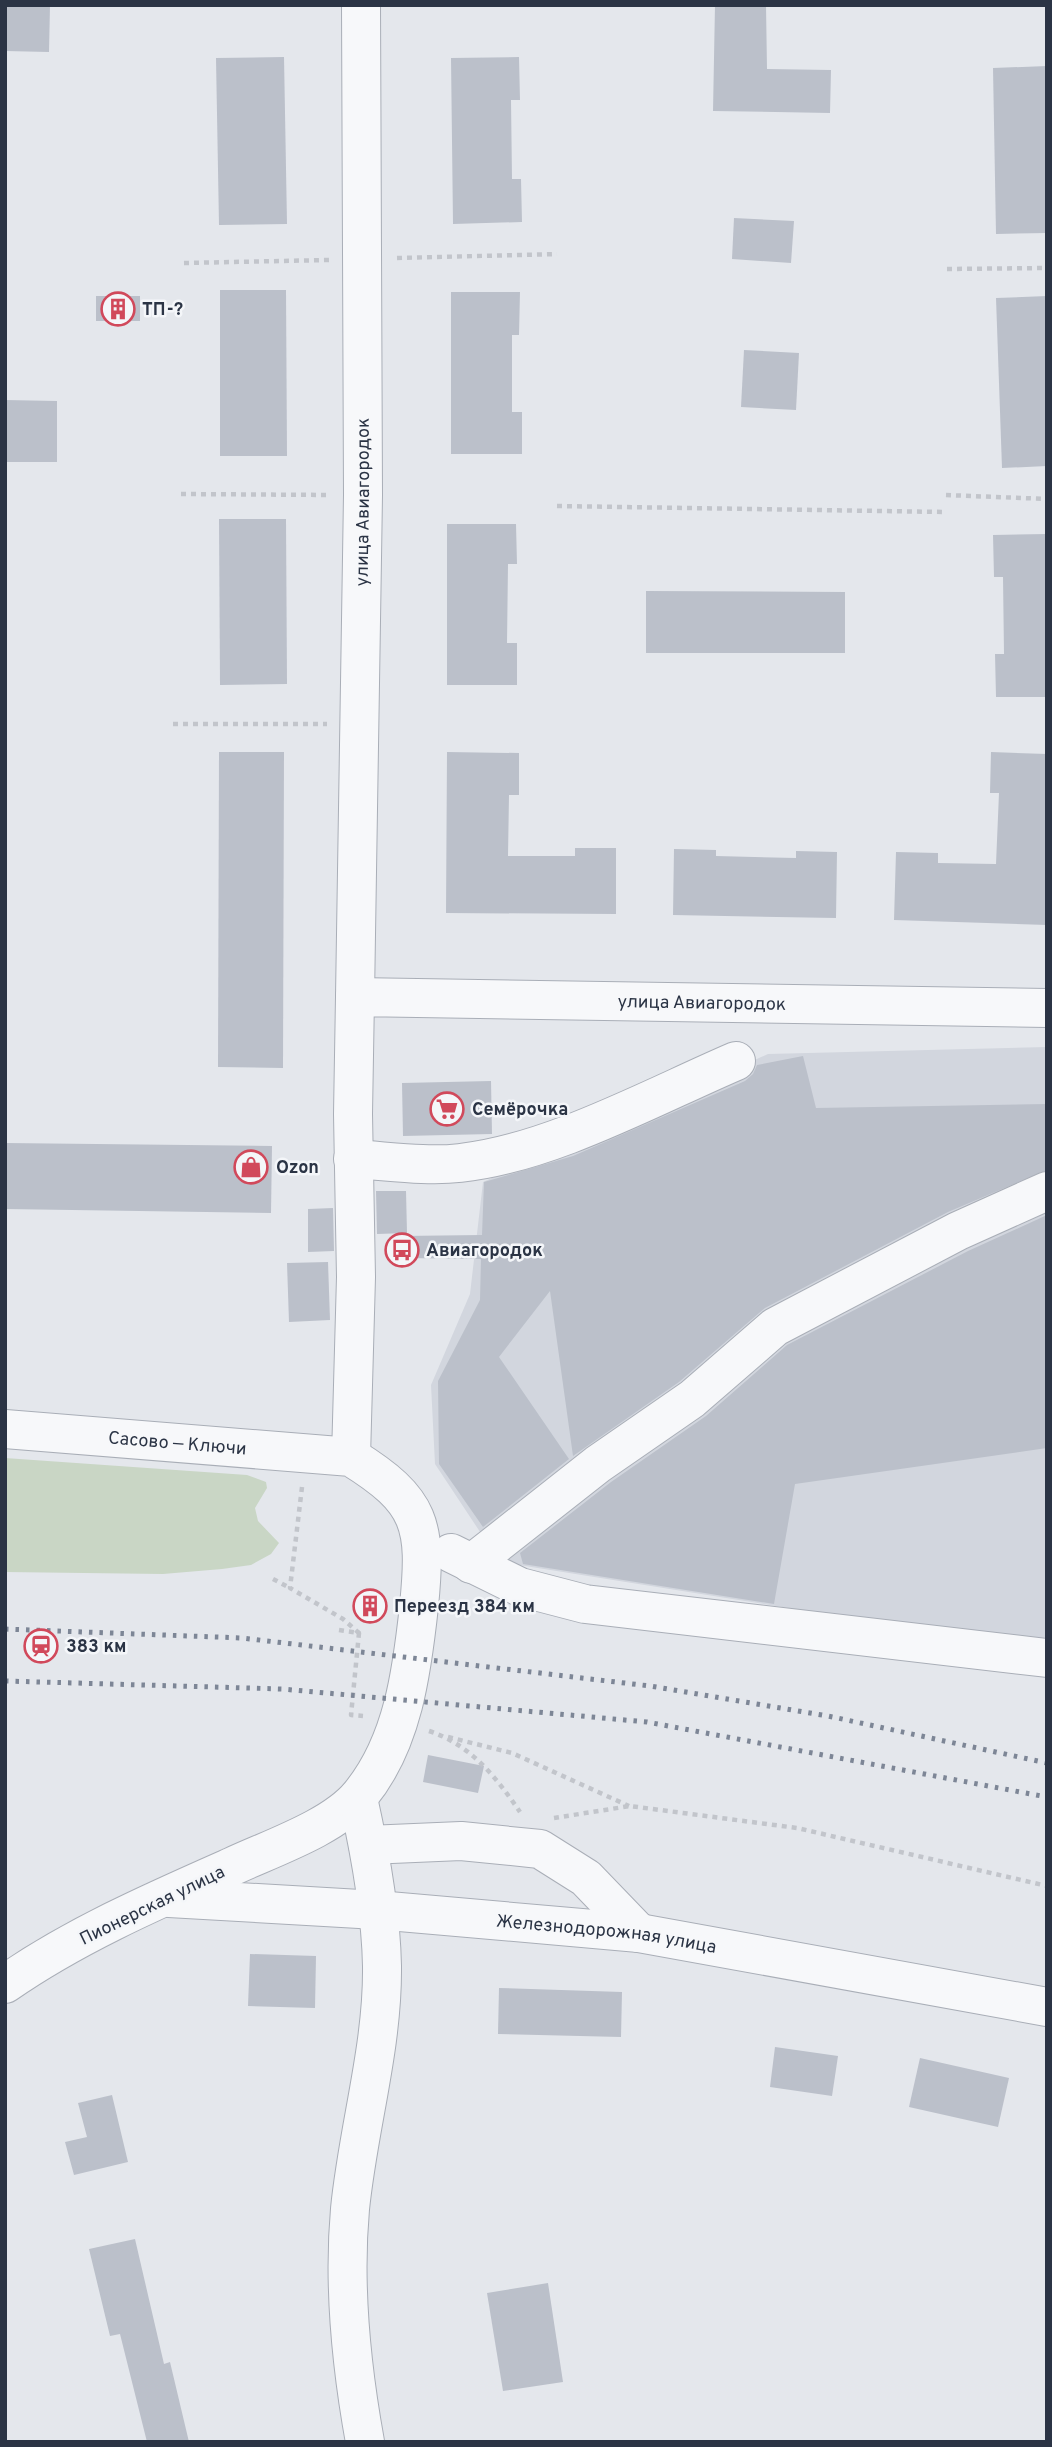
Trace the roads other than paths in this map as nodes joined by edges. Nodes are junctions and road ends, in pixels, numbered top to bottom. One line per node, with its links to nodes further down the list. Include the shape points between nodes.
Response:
1 (361, 5): 2 (street, улица Авиагородок, via 363,495)
2 (355, 997): 3 (street, улица Авиагородок); 5 (street, улица Авиагородок)
3 (1047, 1008)
4 (736, 1061): 5 (street, via 553,1140 501,1156 458,1163)
5 (353, 1159): 8 (street, улица Авиагородок, via 356,1277)
6 (1047, 1191): 10 (street, via 958,1231 775,1327 692,1399 598,1464)
7 (5, 1429): 8 (street, Сасово — Ключи)
8 (351, 1457): 9 (street, via 393,1485 410,1506)
9 (422, 1536): 10 (street); 12 (street, via 417,1623 404,1698 388,1752)
10 (471, 1564): 11 (street, via 520,1587 585,1604)
11 (1047, 1658)
12 (358, 1798): 13 (street); 14 (street, Пионерская улица, via 303,1834)
13 (368, 1845): 15 (street); 16 (street, via 461,1841 540,1849 586,1878)
14 (163, 1897): 15 (street, Железнодорожная улица); 17 (street, Пионерская улица)
15 (377, 1910): 16 (street, Железнодорожная улица); 19 (street, via 380,2018 350,2222 348,2298 352,2374)
16 (639, 1933): 18 (street, Железнодорожная улица)
17 (5, 1984)
18 (1047, 2007)
19 (365, 2442)

